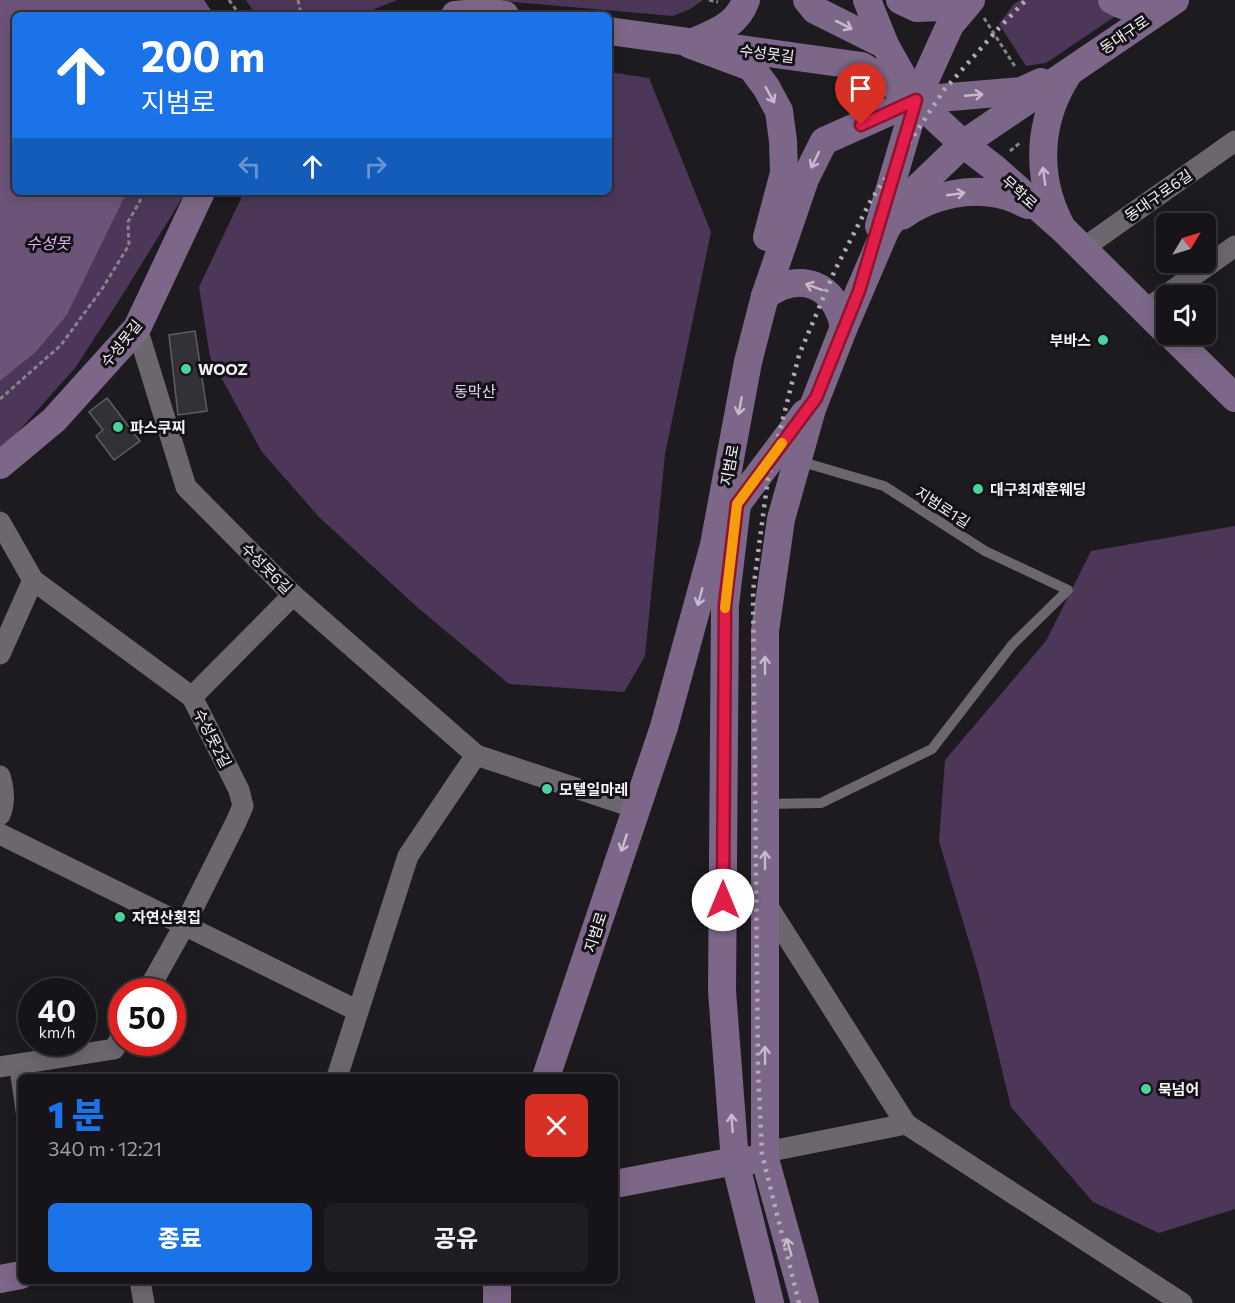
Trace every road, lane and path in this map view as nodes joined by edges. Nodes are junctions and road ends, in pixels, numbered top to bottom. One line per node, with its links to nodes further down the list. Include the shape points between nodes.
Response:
1 (709, 0): 7 (path)
2 (807, 0): 11 (main road, one-way to 11, via 815,10)
3 (867, 0): 11 (main road, 무학로)
4 (900, 0): 8 (main road, via 917,8)
5 (1113, 0): 6 (main road, via 1142,9)
6 (1174, 0): 12 (main road, 동대구로)
7 (734, 2): 10 (main road, via 743,8 727,27)
8 (968, 3): 13 (main road, via 950,25)
9 (612, 31): 10 (main road, 수성못길)
10 (689, 44): 13 (main road, 수성못길, via 862,66); 29 (main road, one-way to 29, via 751,67 779,111 784,173 759,267)
11 (885, 45): 13 (main road, 무학로)
12 (1073, 68): 13 (main road, 지범로, one-way to 12, via 1021,91); 15 (main road); 20 (main road, one-way to 12, via 1053,210 1042,164 1043,141 1053,102)
13 (916, 100): 15 (main road, 무학로); 22 (main road); 23 (main road, 지범로, one-way to 23, via 824,141 806,179)
14 (1235, 141): 20 (street, 동대구로6길)
15 (963, 144): 18 (main road, 무학로); 19 (main road, via 908,197)
16 (143, 195): 32 (path, via 128,222 129,245 102,289 61,345)
17 (200, 195): 27 (main road, 수성못길)
18 (1040, 210): 19 (main road, one-way to 18, via 924,203 968,192 1006,195); 20 (main road, 무학로)
19 (886, 229): 22 (main road)
20 (1073, 240): 24 (main road, 무학로)
21 (1235, 246): 24 (street)
22 (859, 291): 26 (main road)
23 (765, 296): 26 (main road, one-way to 23, via 835,302 814,286 788,284); 29 (main road, 지범로)
24 (1145, 310): 25 (main road, 무학로)
25 (1156, 321)
26 (844, 327): 31 (main road)
27 (137, 328): 34 (main road, 수성못길, via 54,420); 37 (street, 수성못6길, via 186,487)
28 (1181, 345): 30 (main road, 무학로)
29 (748, 362): 43 (main road, 지범로, one-way to 43, via 714,545 664,727)
30 (1234, 395)
31 (816, 398): 33 (main road); 57 (main road, one-way to 31, via 722,991 725,605 737,504)
32 (0, 399)
33 (798, 460): 42 (main road, one-way to 33, via 765,631 781,519); 42 (lane, 지범로1길, via 884,486 985,552 1068,590 1012,645 932,748 821,803)
34 (0, 465)
35 (0, 522): 36 (street, 수성못2길)
36 (33, 580): 38 (street); 39 (street, 수성못2길)
37 (293, 595): 39 (street); 40 (street, 수성못6길)
38 (0, 654)
39 (192, 697): 47 (street, 수성못2길, via 239,790 243,806)
40 (476, 755): 43 (street, 수성못6길); 49 (street, via 408,856)
41 (0, 776): 44 (street)
42 (765, 804): 46 (main road, one-way to 42)
43 (636, 808): 53 (main road, 지범로, one-way to 53)
44 (0, 815)
45 (0, 834): 47 (street)
46 (765, 902): 55 (street); 56 (main road, one-way to 46)
47 (184, 926): 48 (street, 수성못2길); 49 (street)
48 (155, 978)
49 (358, 1011): 52 (street)
50 (108, 1051): 51 (street)
51 (7, 1066): 54 (lane)
52 (338, 1074)
53 (547, 1074)
54 (18, 1104)
55 (906, 1124): 56 (street); 67 (street)
56 (765, 1156): 57 (main road); 66 (main road, one-way to 56)
57 (735, 1161): 58 (main road); 65 (main road)
58 (618, 1183)
59 (18, 1276): 60 (main road)
60 (0, 1279)
61 (141, 1284): 63 (street)
62 (496, 1284): 64 (main road)
63 (144, 1303)
64 (497, 1303)
65 (770, 1303)
66 (805, 1303)
67 (1182, 1303)

